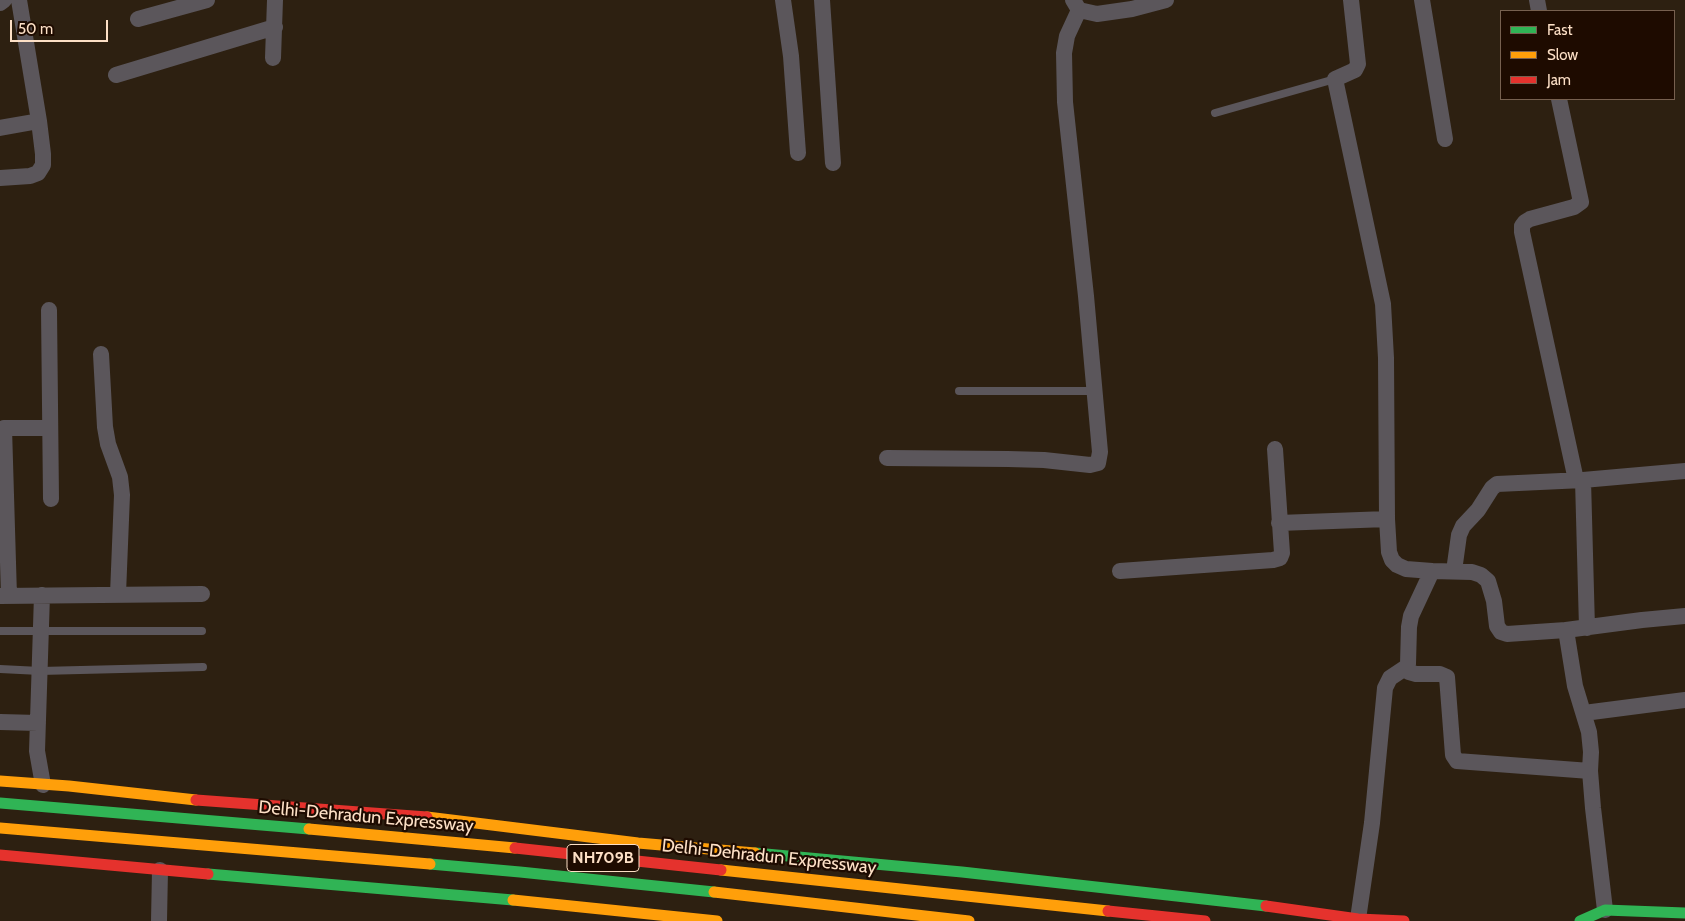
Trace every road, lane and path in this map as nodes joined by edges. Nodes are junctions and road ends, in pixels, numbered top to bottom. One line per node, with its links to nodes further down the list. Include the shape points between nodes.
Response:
1 (4, 0): 10 (street)
2 (19, 0): 19 (street)
3 (207, 0): 12 (street)
4 (275, 0): 13 (street)
5 (784, 0): 22 (street)
6 (822, 0): 23 (street)
7 (1166, 0): 11 (street, via 1097,14 1086,13)
8 (1351, 0): 16 (street, via 1358,64 1355,70)
9 (1422, 0): 21 (street)
10 (0, 3)
11 (1076, 5): 28 (street, via 1064,53 1065,102)
12 (138, 19)
13 (275, 27): 14 (street); 15 (street)
14 (273, 58)
15 (116, 75)
16 (1335, 79): 18 (lane); 36 (street, via 1383,304)
17 (1560, 100): 34 (street, via 1581,202 1574,207 1530,219 1522,226 1522,232)
18 (1214, 113)
19 (39, 121): 20 (street); 24 (street, via 43,154 38,173)
20 (0, 128)
21 (1445, 138)
22 (798, 153)
23 (833, 163)
24 (0, 178)
25 (49, 310): 30 (street)
26 (101, 354): 41 (street, via 105,427 122,495)
27 (959, 391): 28 (lane)
28 (1094, 391): 32 (street, via 1100,452 1098,463 1094,465 1008,458)
29 (2, 428): 30 (street); 44 (street)
30 (50, 428): 35 (street)
31 (1275, 449): 37 (street)
32 (887, 458)
33 (1685, 471): 34 (street)
34 (1579, 480): 40 (street, via 1497,484 1463,526); 46 (street)
35 (51, 499)
36 (1387, 519): 37 (street); 39 (street, via 1392,560 1406,569)
37 (1279, 522): 38 (street, via 1282,553 1277,560)
38 (1120, 571)
39 (1432, 571): 40 (street); 52 (street, via 1411,616 1409,658)
40 (1454, 571): 47 (street, via 1472,572 1488,581 1500,632)
41 (118, 594): 42 (street); 43 (street)
42 (202, 594)
43 (42, 595): 44 (street); 49 (street)
44 (4, 596)
45 (1685, 616): 46 (street)
46 (1587, 628): 47 (street)
47 (1566, 630): 56 (street, via 1575,686)
48 (0, 631): 49 (lane)
49 (41, 631): 50 (lane); 54 (street)
50 (202, 631)
51 (203, 668): 54 (lane)
52 (1405, 668): 59 (street, via 1416,674 1447,677 1453,755 1457,761); 69 (street, via 1390,678 1385,688 1372,823)
53 (0, 670): 54 (lane)
54 (40, 671): 58 (street)
55 (1685, 700): 56 (street)
56 (1584, 713): 59 (street, via 1590,739)
57 (0, 722): 58 (street)
58 (38, 723): 61 (street, via 37,751)
59 (1590, 771): 66 (street)
60 (0, 782): 61 (main road)
61 (43, 785): 69 (main road, via 422,817 638,843 962,872)
62 (0, 803): 73 (main road, Delhi-Dehradun Expressway / NH709B, via 521,849)
63 (0, 828): 72 (main road, NH709B, via 520,872)
64 (0, 855): 65 (main road)
65 (160, 870): 68 (main road); 70 (street)
66 (1605, 910): 67 (main road); 75 (main road)
67 (1685, 913)
68 (670, 918): 71 (main road)
69 (1358, 920): 74 (main road)
70 (159, 921)
71 (717, 921)
72 (969, 921)
73 (1205, 921)
74 (1404, 921)
75 (1580, 921)

